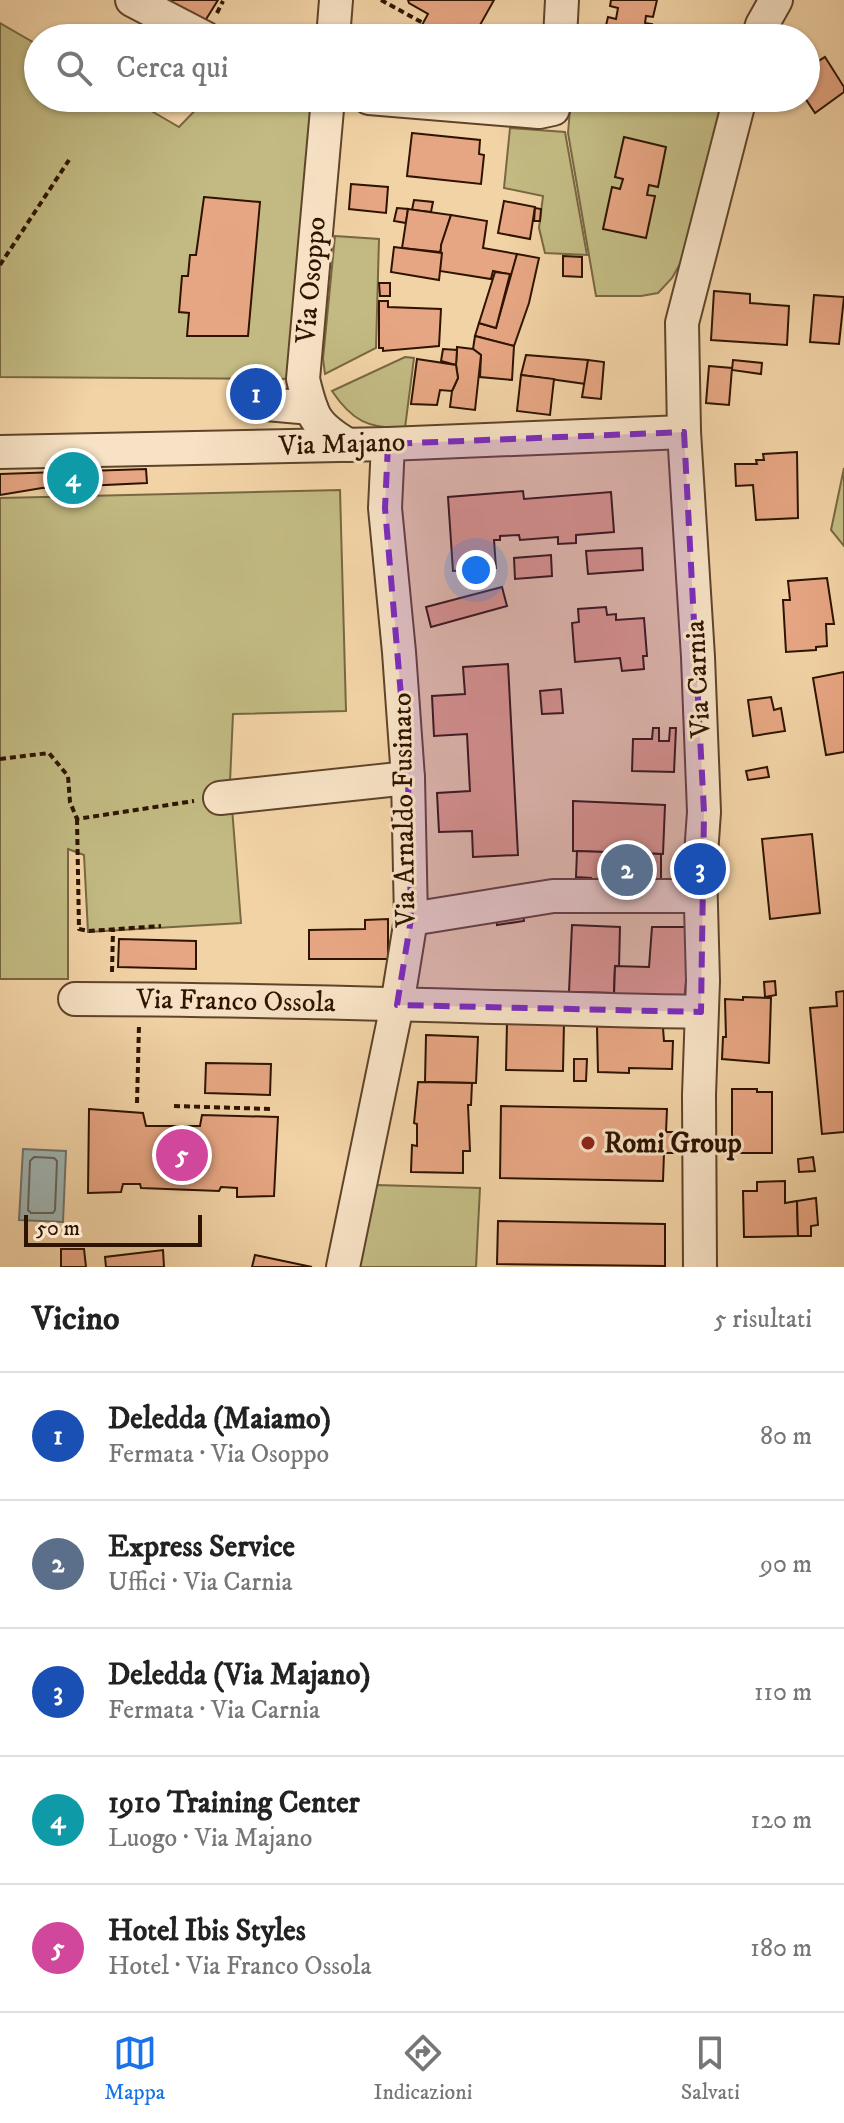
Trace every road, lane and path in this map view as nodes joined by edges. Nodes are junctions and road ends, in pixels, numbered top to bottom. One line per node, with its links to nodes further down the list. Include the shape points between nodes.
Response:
1 (132, 0): 6 (street)
2 (336, 0): 7 (street)
3 (382, 0): 5 (path)
4 (562, 0): 8 (street)
5 (423, 23)
6 (178, 24)
7 (334, 24)
8 (561, 24)
9 (327, 112): 14 (street, Via Osoppo, via 303,379)
10 (736, 112): 15 (street, Via Carnia, via 682,323)
11 (69, 160): 12 (path)
12 (0, 265)
13 (254, 403): 14 (street)
14 (311, 408): 17 (street, Via Osoppo, via 324,431)
15 (684, 432): 16 (street, Via Majano); 23 (street, Via Carnia, via 704,812)
16 (388, 444): 17 (street, Via Majano); 20 (street, Via Arnaldo Fusinato, via 385,508)
17 (348, 445): 18 (street, Via Majano)
18 (0, 452)
19 (0, 759): 22 (path, via 49,753 68,776)
20 (408, 778): 21 (street); 24 (street, Via Arnaldo Fusinato)
21 (220, 798): 22 (path)
22 (77, 819): 26 (path, via 79,929)
23 (700, 896): 24 (street, via 553,896); 30 (street, Via Carnia)
24 (411, 919): 29 (street, Via Arnaldo Fusinato)
25 (161, 926): 26 (path)
26 (113, 930): 28 (path)
27 (75, 999): 28 (street, Via Franco Ossola)
28 (125, 999): 29 (street, Via Franco Ossola); 31 (path)
29 (397, 1005): 30 (street, Via Franco Ossola); 34 (street, Via Arnaldo Fusinato)
30 (701, 1012): 35 (street, Via Carnia)
31 (137, 1103)
32 (174, 1106): 33 (path)
33 (270, 1109)
34 (343, 1267)
35 (700, 1267)

